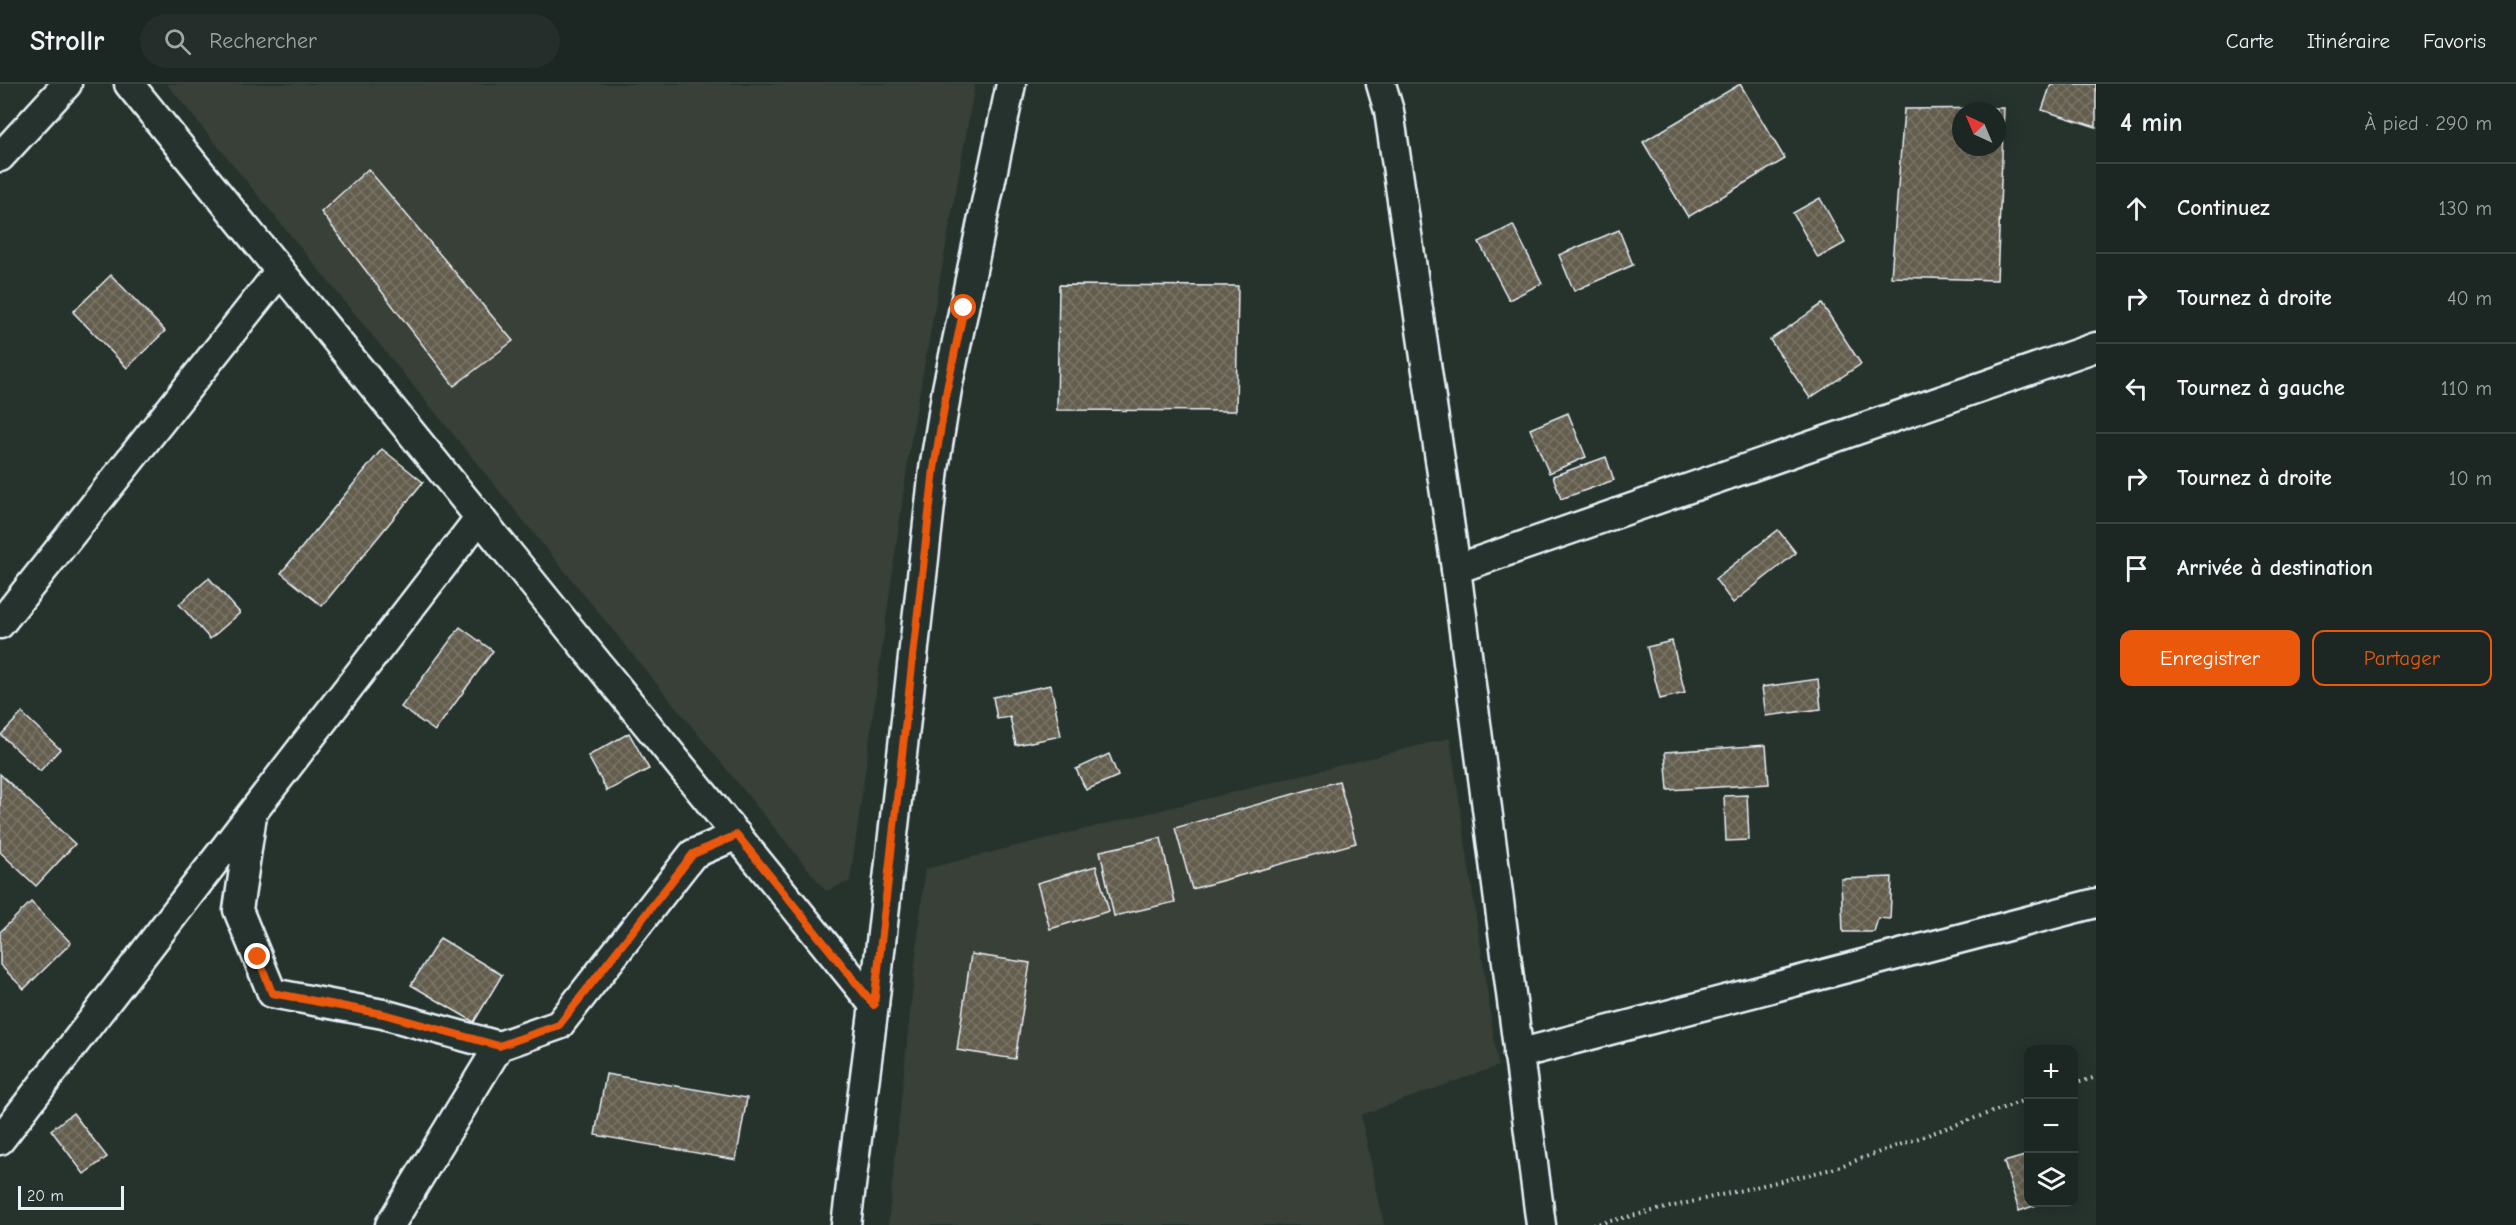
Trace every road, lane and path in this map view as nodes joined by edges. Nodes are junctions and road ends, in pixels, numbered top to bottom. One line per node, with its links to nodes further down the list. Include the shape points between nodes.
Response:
1 (67, 84): 5 (street)
2 (129, 84): 6 (street)
3 (1011, 84): 14 (street, via 934,469)
4 (1381, 84): 9 (street, via 1389,111)
5 (0, 157)
6 (280, 271): 8 (street); 10 (street)
7 (2096, 346): 9 (street)
8 (480, 517): 11 (street); 12 (street)
9 (1456, 569): 16 (street)
10 (0, 624)
11 (252, 812): 15 (street, via 238,910 272,993 383,1014); 20 (street)
12 (737, 835): 14 (street); 15 (street, via 693,854 559,1025)
13 (2096, 903): 16 (street)
14 (874, 1005): 22 (street)
15 (499, 1046): 21 (street)
16 (1518, 1054): 23 (street)
17 (2096, 1077): 18 (path)
18 (2078, 1082)
19 (2024, 1100): 24 (path, via 1832,1169)
20 (0, 1140)
21 (390, 1225)
22 (846, 1225)
23 (1540, 1225)
24 (1593, 1225)

